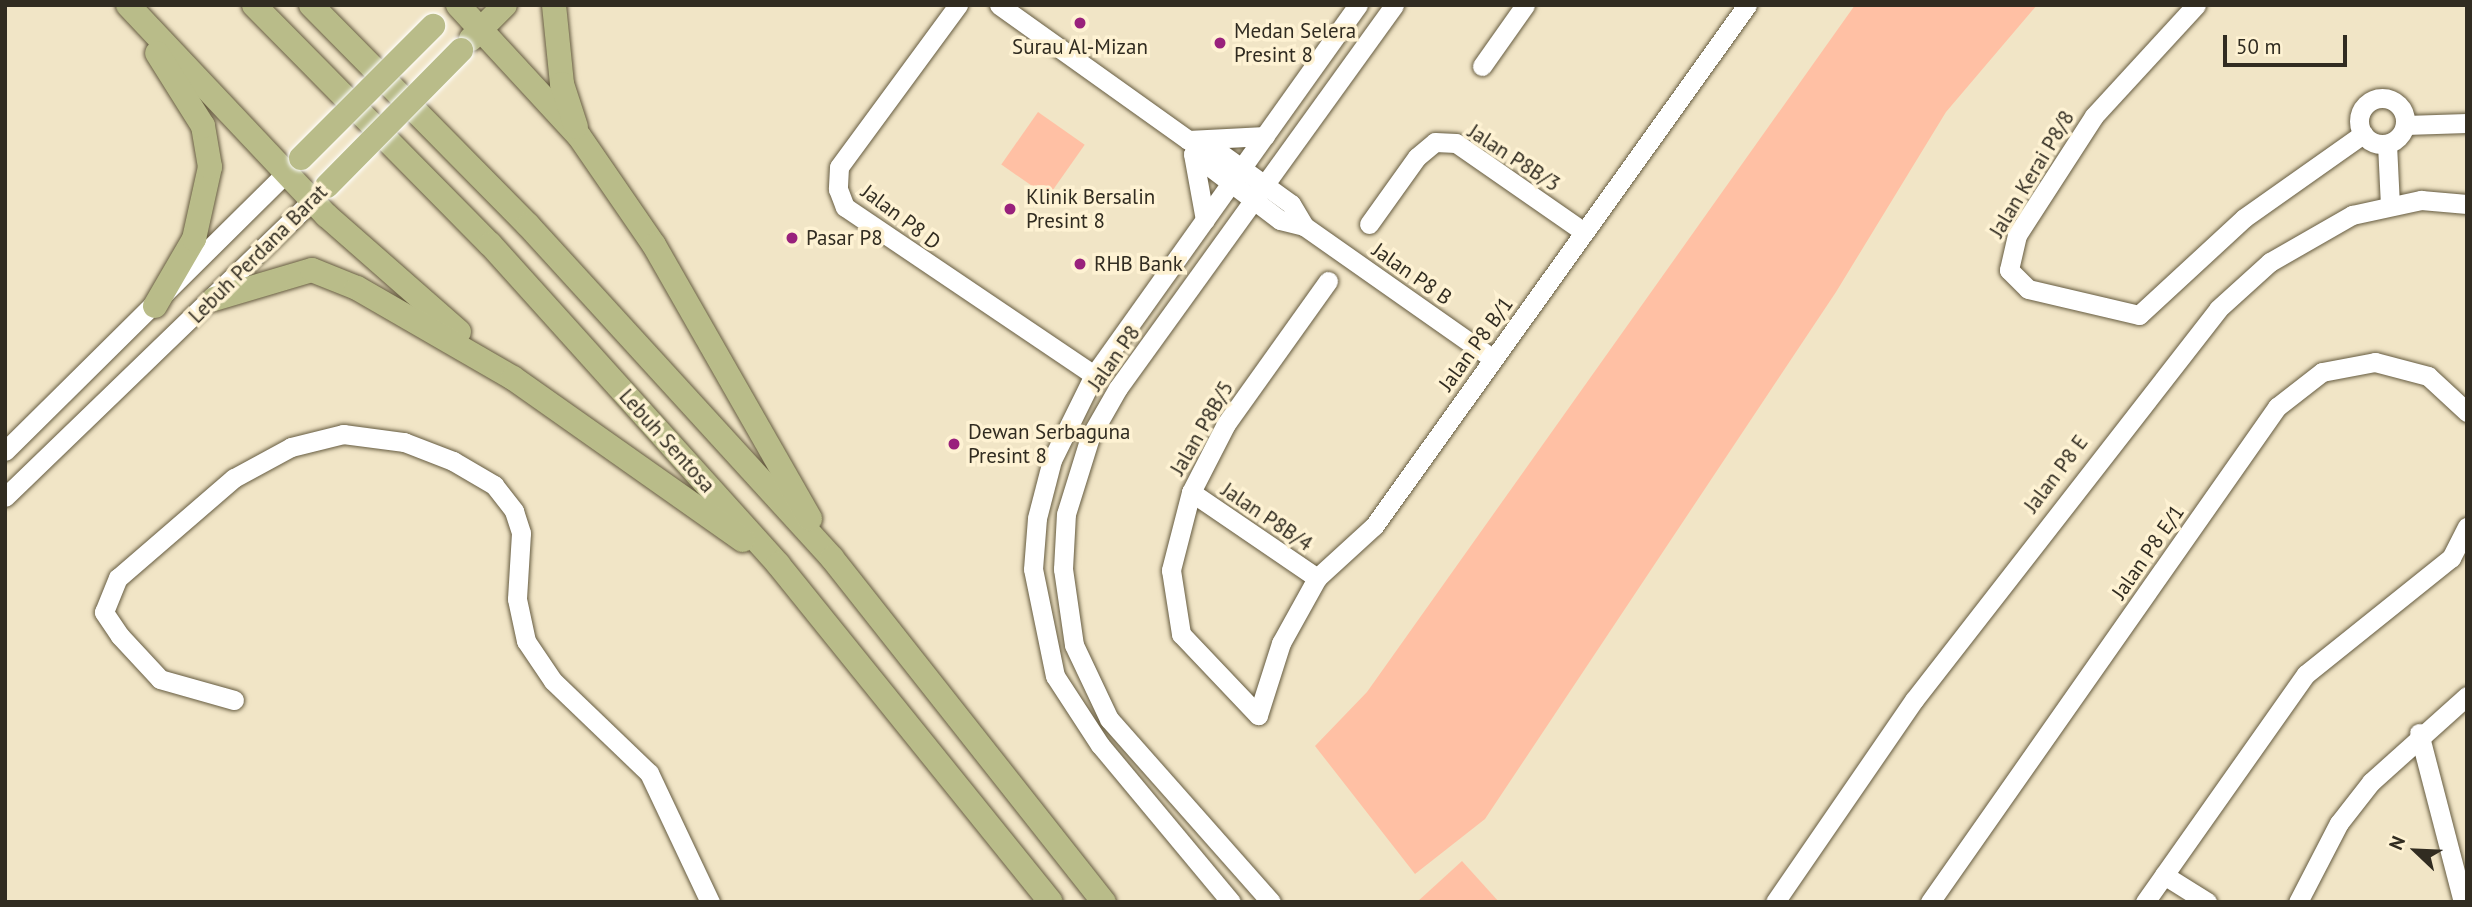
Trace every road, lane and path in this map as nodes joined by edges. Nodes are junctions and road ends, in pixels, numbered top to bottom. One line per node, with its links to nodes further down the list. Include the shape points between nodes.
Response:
1 (127, 5): 23 (main road); 36 (main road, via 203,126 210,167 194,239)
2 (254, 5): 46 (main road, Lebuh Sentosa, via 490,244)
3 (310, 5): 45 (main road, Lebuh Sentosa, via 528,225)
4 (456, 5): 14 (main road); 23 (main road, Lebuh Perdana Barat, bridge)
5 (505, 5): 14 (main road, Lebuh Perdana Barat)
6 (554, 5): 19 (main road, via 562,84)
7 (958, 5): 38 (street, Jalan P8 D, via 839,167 838,189 845,207)
8 (999, 5): 22 (street)
9 (1358, 5): 20 (street, Jalan P8)
10 (1394, 5): 25 (street, Jalan P8)
11 (1525, 5): 15 (street)
12 (1747, 5): 33 (street, Jalan P8 B/1)
13 (2196, 5): 18 (street, Jalan Kerai P8/8, via 2094,116 2027,219 2008,258 2009,270 2028,289 2139,316 2244,218)
14 (481, 29): 19 (main road); 26 (main road, Lebuh Perdana Barat, bridge)
15 (1482, 66)
16 (2467, 123): 17 (street)
17 (2405, 125): 18 (street, via 2402,108 2378,98 2359,117); 21 (street)
18 (2363, 134): 21 (street)
19 (579, 136): 45 (main road, via 654,245)
20 (1265, 136): 22 (street); 24 (street, Jalan P8)
21 (2387, 144): 29 (street)
22 (1195, 145): 24 (street); 30 (street)
23 (293, 166): 26 (main road); 36 (street, Lebuh Perdana Barat)
24 (1236, 176): 25 (street, Jalan P8 B); 27 (street, Jalan P8 B); 30 (street, Jalan P8)
25 (1266, 185): 27 (street, Jalan P8); 32 (street, Jalan P8 B, via 1291,204)
26 (320, 193): 35 (street, Lebuh Perdana Barat); 39 (main road)
27 (1254, 202): 32 (street, Jalan P8 B, via 1280,220); 58 (street, Jalan P8, via 1118,388 1090,437 1066,514 1063,569 1074,646 1109,719)
28 (2467, 204): 29 (street, Jalan P8 E, via 2438,199)
29 (2390, 205): 53 (street, Jalan P8 E, via 2352,215 2311,236 2270,261 2218,309 1914,700)
30 (1205, 220): 38 (street, Jalan P8)
31 (1368, 224): 33 (street, Jalan P8B/3, via 1417,157 1435,142 1456,144)
32 (1304, 226): 37 (street, Jalan P8 B)
33 (1584, 232): 37 (street, Jalan P8 B/1)
34 (1328, 281): 42 (street, Jalan P8B/5, via 1226,425)
35 (214, 299): 39 (main road, via 312,270 367,294); 43 (street, Lebuh Perdana Barat)
36 (155, 306): 41 (street, Lebuh Perdana Barat)
37 (1493, 359): 47 (street, Jalan P8 B/1, via 1374,526)
38 (1094, 375): 57 (street, Jalan P8, via 1052,460 1037,518 1033,569 1044,639 1072,706)
39 (513, 378): 46 (main road)
40 (2467, 412): 59 (street, Jalan P8 E/1, via 2428,376 2375,362 2322,372 2277,407)
41 (5, 451)
42 (1191, 492): 47 (street, Jalan P8B/4); 50 (street, Jalan P8B/5, via 1171,570 1181,634)
43 (5, 497)
44 (2467, 527): 52 (street, via 2451,558 2306,674)
45 (832, 558): 56 (main road, Lebuh Sentosa)
46 (778, 564): 55 (main road, Lebuh Sentosa)
47 (1317, 578): 50 (street, Jalan P8 B/1, via 1281,643)
48 (2467, 696): 51 (street)
49 (234, 700): 54 (street, via 160,679 104,612 118,578 234,478 291,447 343,433 404,442 453,461 494,485 514,511 521,533 517,599 526,641 553,681 649,773)
50 (1258, 715)
51 (2419, 733): 62 (street, via 2339,823); 63 (street)
52 (2164, 875): 60 (street); 61 (street)
53 (1780, 900)
54 (710, 902)
55 (1051, 902)
56 (1104, 902)
57 (1231, 902)
58 (1271, 902)
59 (1930, 902)
60 (2145, 902)
61 (2207, 902)
62 (2298, 902)
63 (2463, 902)

